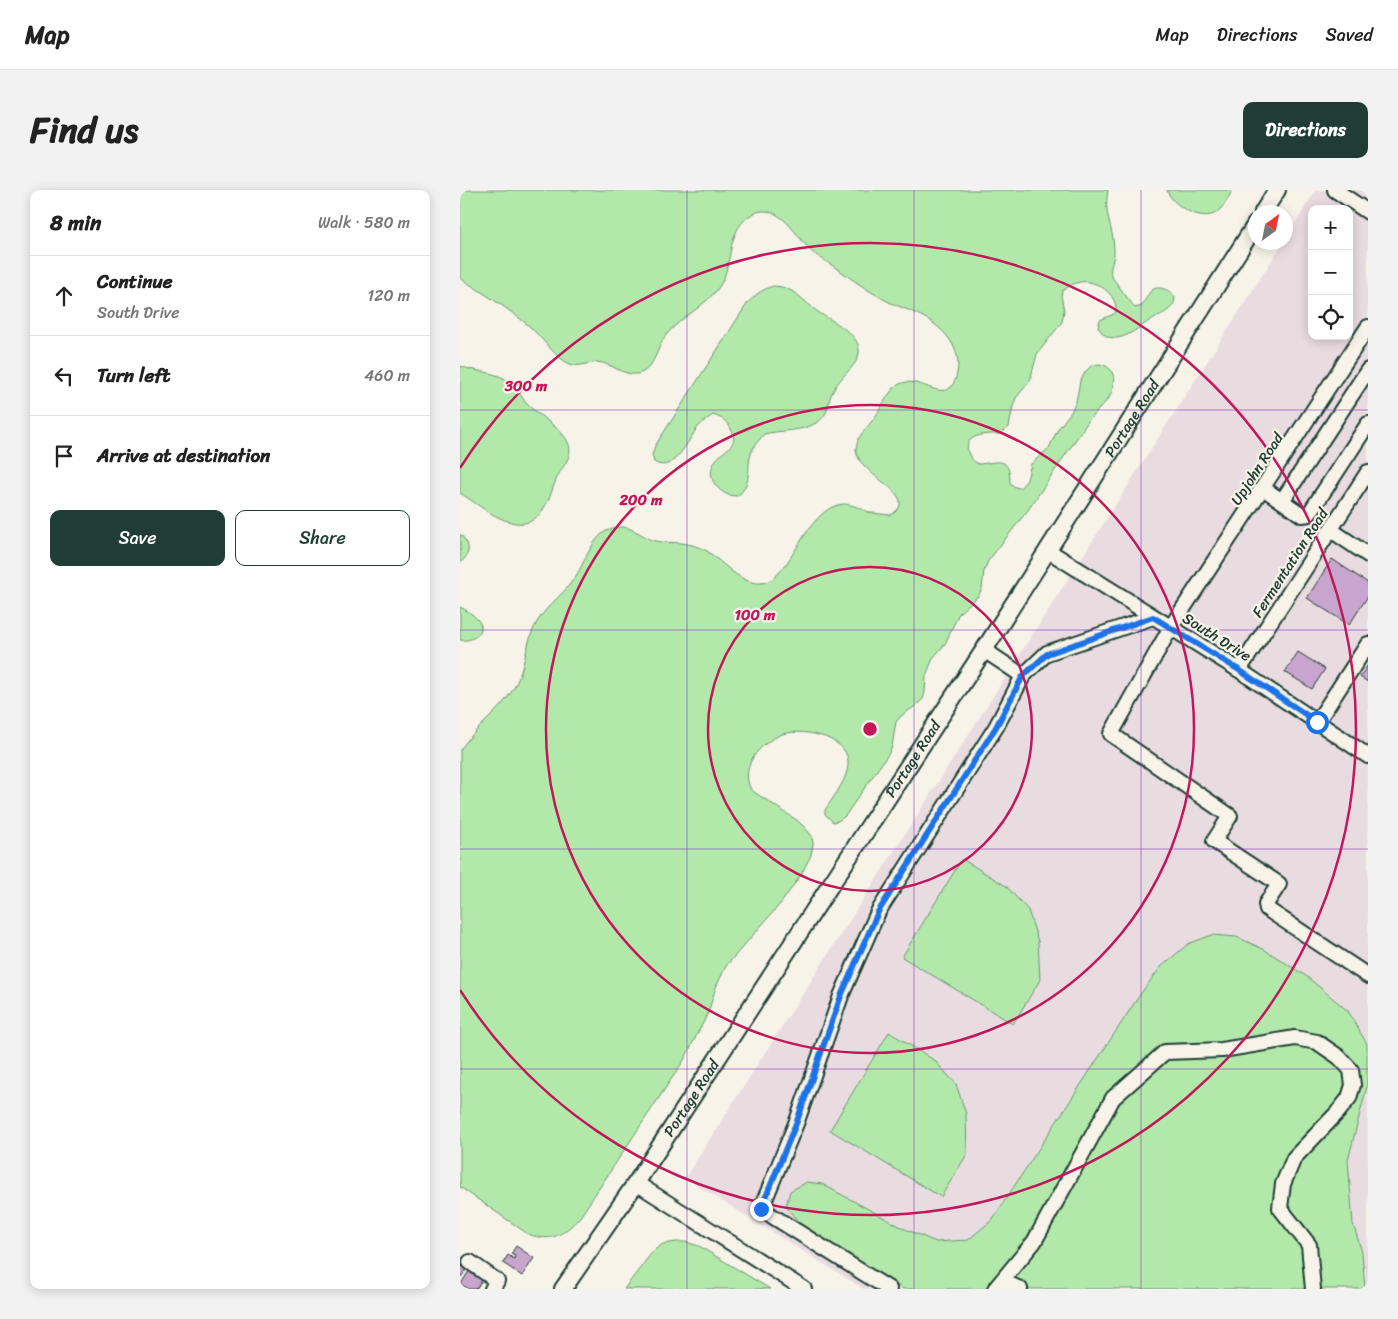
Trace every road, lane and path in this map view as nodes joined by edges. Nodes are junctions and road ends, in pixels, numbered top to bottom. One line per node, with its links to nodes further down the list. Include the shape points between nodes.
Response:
1 (1277, 190): 3 (main road)
2 (1335, 190): 4 (street)
3 (1267, 205)
4 (1368, 212)
5 (1248, 236): 14 (main road, Portage Road)
6 (1368, 327): 7 (street, Upjohn Road)
7 (1345, 362): 8 (street); 11 (street, Upjohn Road)
8 (1367, 374): 12 (street)
9 (1368, 424): 12 (street, via 1309,514 1302,515)
10 (1368, 472): 13 (street, Fermentation Road)
11 (1264, 488): 12 (street); 17 (street, Upjohn Road)
12 (1282, 501)
13 (1331, 530): 15 (street); 20 (street, Fermentation Road)
14 (1046, 550): 16 (street, South Drive); 19 (main road, Portage Road)
15 (1368, 555)
16 (1153, 617): 17 (street, South Drive); 21 (street, via 1047,654)
17 (1171, 627): 20 (street, South Drive); 24 (street, Upjohn Road, via 1110,734 1230,816 1214,841 1279,884 1266,909)
18 (1368, 644): 22 (street)
19 (984, 650): 21 (street); 25 (main road, Portage Road)
20 (1239, 670): 22 (street, South Drive)
21 (1023, 676): 31 (street, via 996,727 878,912 841,996 797,1121 761,1209)
22 (1317, 722): 23 (street, South Drive)
23 (1368, 756)
24 (1368, 976)
25 (636, 1183): 29 (main road, Portage Road); 30 (street)
26 (470, 1262): 28 (street, via 497,1281)
27 (998, 1285): 32 (street); 33 (street, via 1034,1242 1113,1098 1164,1052 1222,1050 1295,1038 1317,1042 1339,1057 1351,1070 1353,1085 1349,1098 1338,1112 1294,1158 1284,1184 1280,1208 1309,1245)
28 (492, 1289)
29 (563, 1289)
30 (804, 1289)
31 (889, 1289)
32 (1020, 1289)
33 (1313, 1289)

